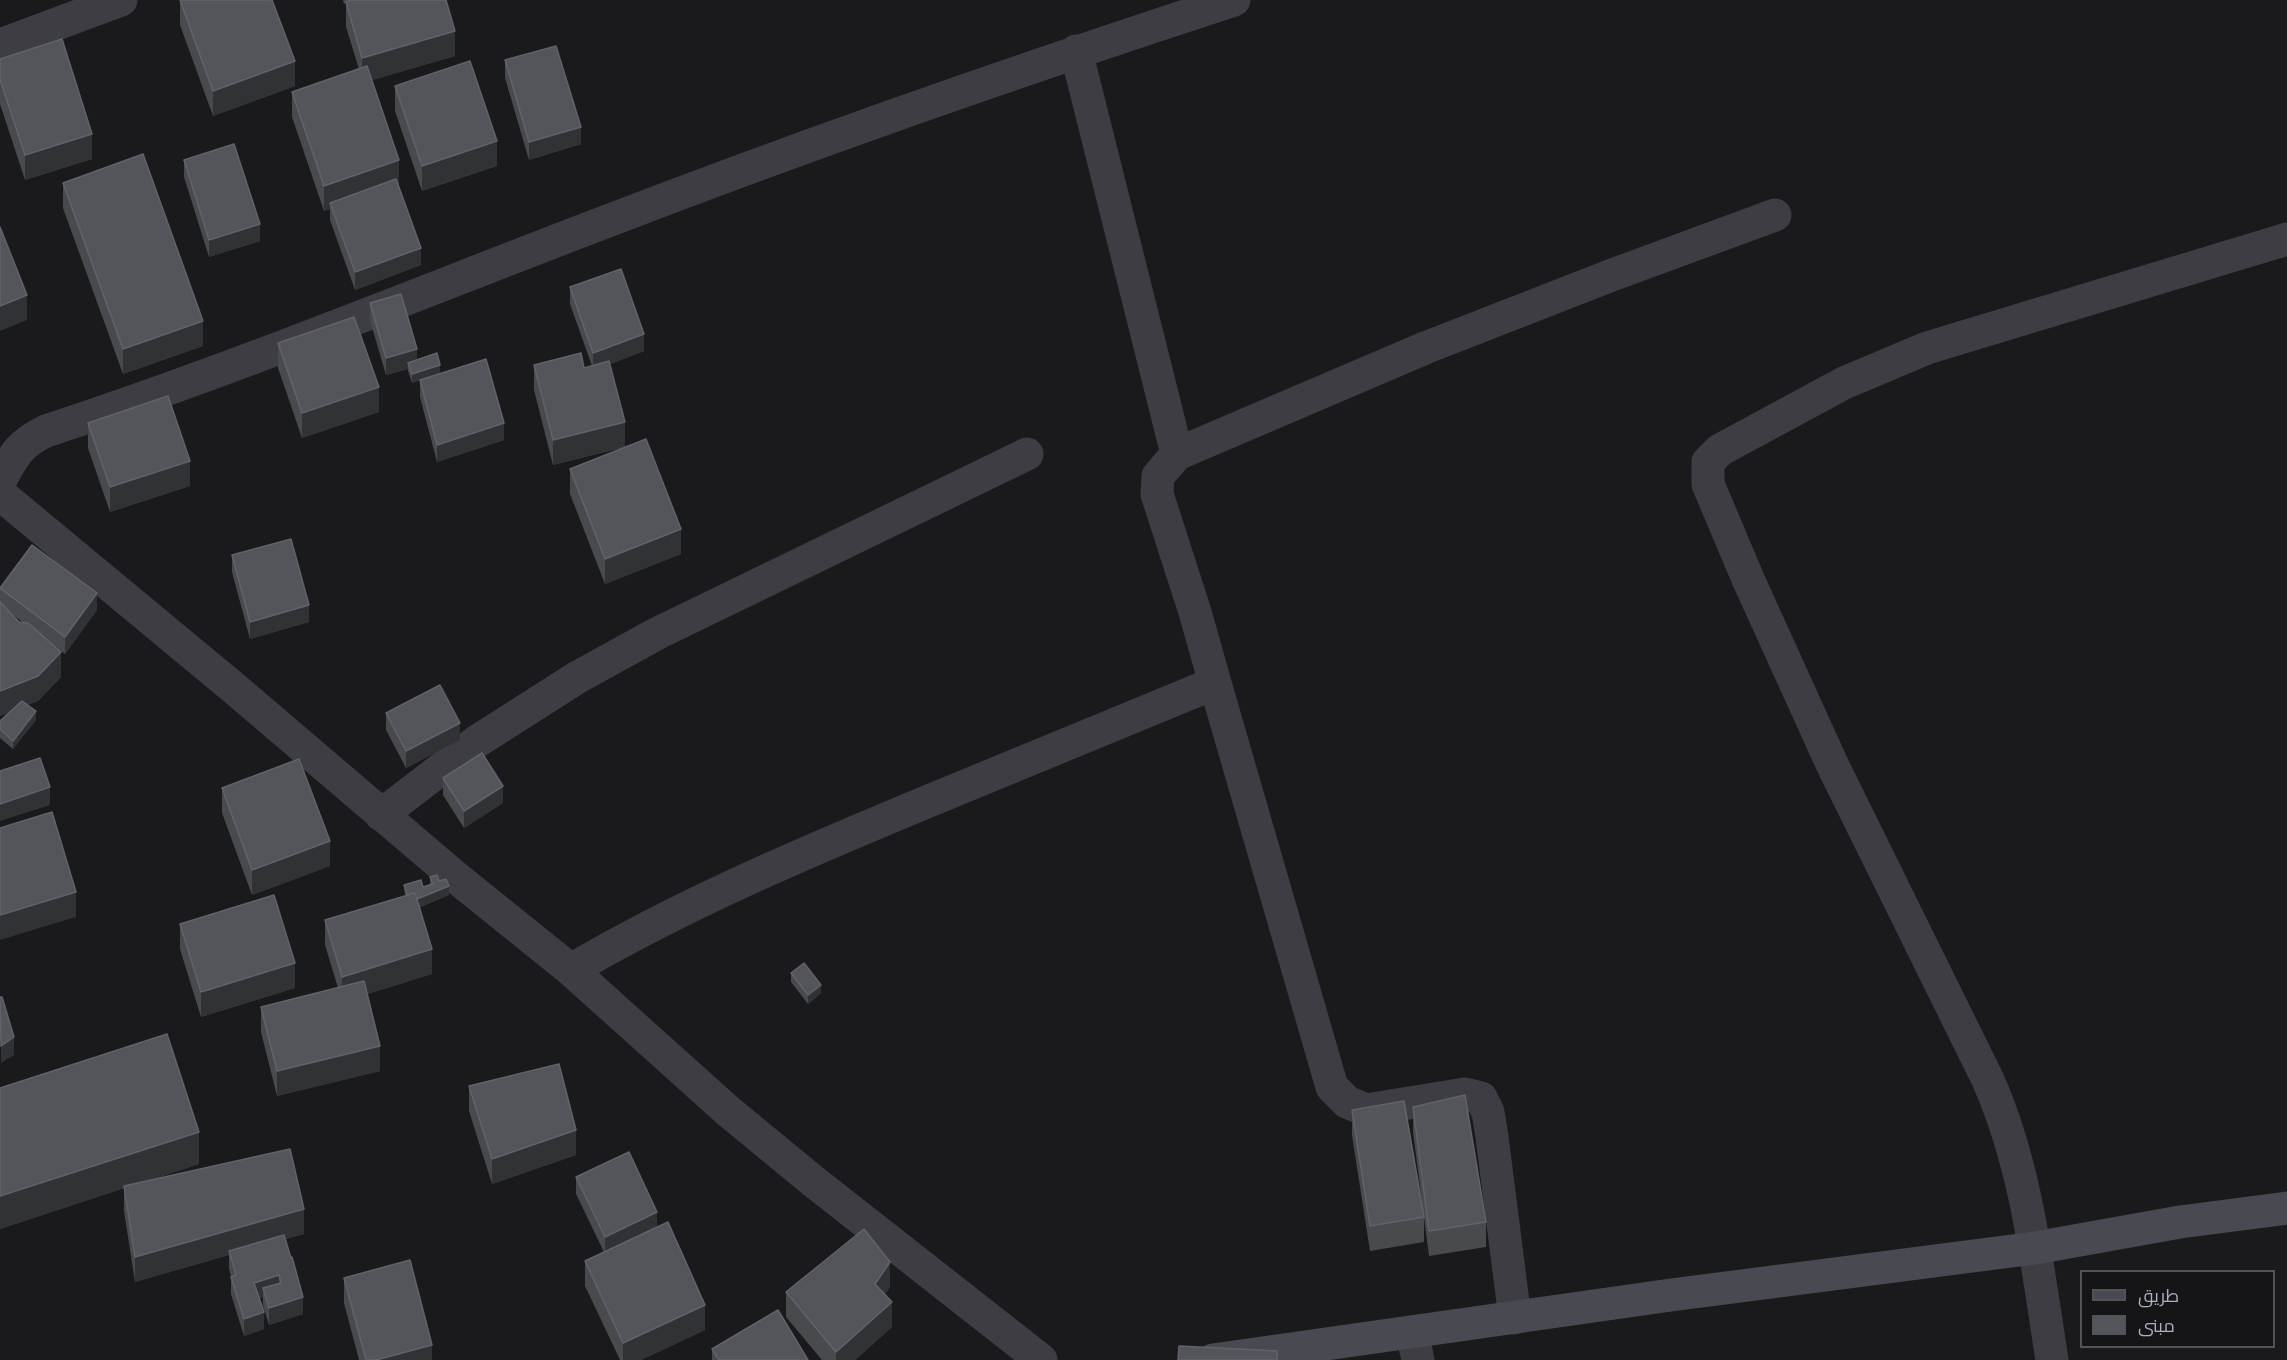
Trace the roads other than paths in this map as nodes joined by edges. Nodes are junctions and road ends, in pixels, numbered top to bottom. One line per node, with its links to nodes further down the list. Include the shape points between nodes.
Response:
1 (120, 0): 3 (street)
2 (1233, 0): 4 (street)
3 (0, 45)
4 (1076, 51): 8 (street); 9 (street, via 724,177 304,338 46,431 26,441)
5 (1775, 215): 8 (street, via 1425,348)
6 (2287, 239): 15 (street, via 1927,348 1844,383 1720,450 1708,462 1708,484 1748,579 1832,764 2004,1116 2017,1158)
7 (1026, 454): 12 (street, via 658,633 578,677 476,742)
8 (1177, 454): 11 (street, via 1158,476 1157,494)
9 (0, 481)
10 (0, 494): 12 (street)
11 (1215, 683): 13 (street, via 819,846 699,902); 16 (street, via 1332,1087 1347,1102 1366,1110 1465,1094 1481,1098 1491,1129)
12 (381, 815): 13 (street)
13 (571, 970): 18 (street, via 728,1111)
14 (2287, 1208): 15 (main road)
15 (2035, 1248): 16 (main road); 20 (street)
16 (1515, 1318): 17 (main road)
17 (1415, 1346): 19 (main road)
18 (1041, 1360)
19 (1213, 1360)
20 (2052, 1360)

